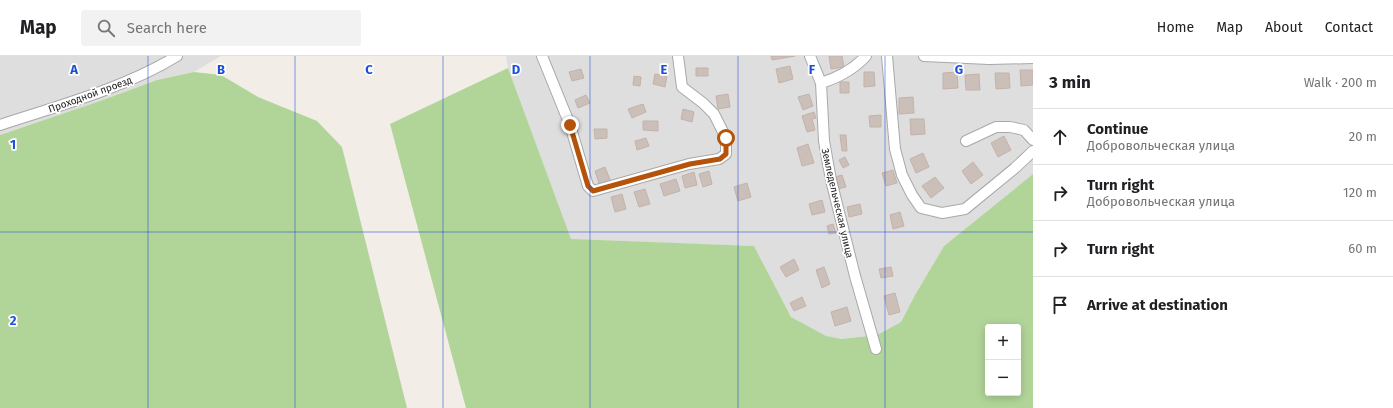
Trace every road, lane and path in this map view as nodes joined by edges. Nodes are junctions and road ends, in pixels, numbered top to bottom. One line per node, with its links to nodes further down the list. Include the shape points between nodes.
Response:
1 (177, 56): 10 (street, Проходной проезд, via 163,65 94,94)
2 (542, 56): 3 (street, via 570,125 588,186 593,191 690,164 720,159 726,154 726,138 714,114 682,87)
3 (678, 56)
4 (810, 56): 9 (street, Земледельческая улица)
5 (866, 56): 9 (street, via 837,78)
6 (887, 56): 13 (street, via 895,149 902,175 912,196 922,208 942,213 965,209)
7 (924, 56): 8 (street)
8 (1033, 58)
9 (820, 83): 14 (street, Земледельческая улица, via 824,141 831,180)
10 (0, 125)
11 (1033, 140): 12 (street, via 1024,130 996,127)
12 (966, 141)
13 (1033, 151)
14 (876, 349)

